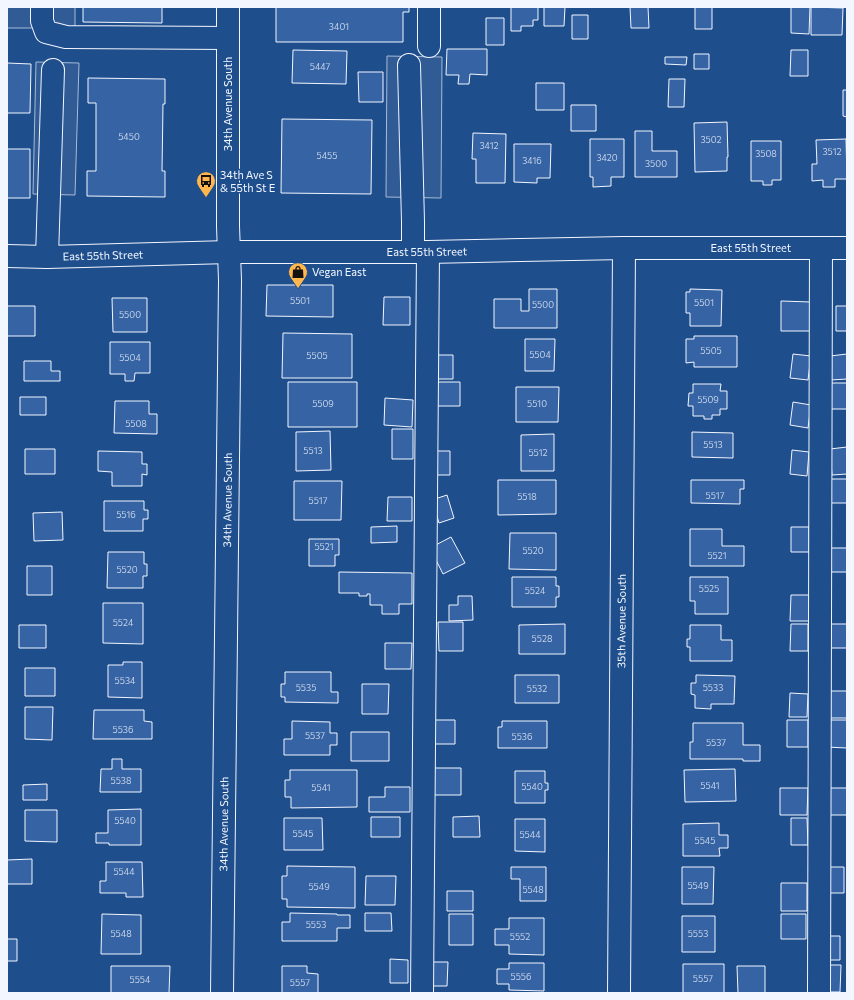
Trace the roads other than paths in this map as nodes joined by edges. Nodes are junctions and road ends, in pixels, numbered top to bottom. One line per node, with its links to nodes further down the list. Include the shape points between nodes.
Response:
1 (42, 7): 4 (street, via 42,21 46,32 66,37)
2 (228, 7): 4 (street, 34th Avenue South)
3 (429, 7): 5 (street)
4 (228, 38): 11 (street, 34th Avenue South)
5 (429, 46)
6 (409, 65): 12 (street, via 413,214)
7 (53, 70): 14 (street)
8 (624, 248): 9 (street, East 55th Street); 12 (street, East 55th Street); 17 (street, 35th Avenue South)
9 (821, 248): 10 (street, East 55th Street); 18 (street)
10 (847, 248)
11 (229, 252): 12 (street, East 55th Street); 14 (street, East 55th Street); 15 (street, 34th Avenue South)
12 (420, 252): 16 (street)
13 (7, 256): 14 (street, East 55th Street)
14 (47, 257)
15 (222, 993)
16 (422, 993)
17 (619, 993)
18 (819, 993)

